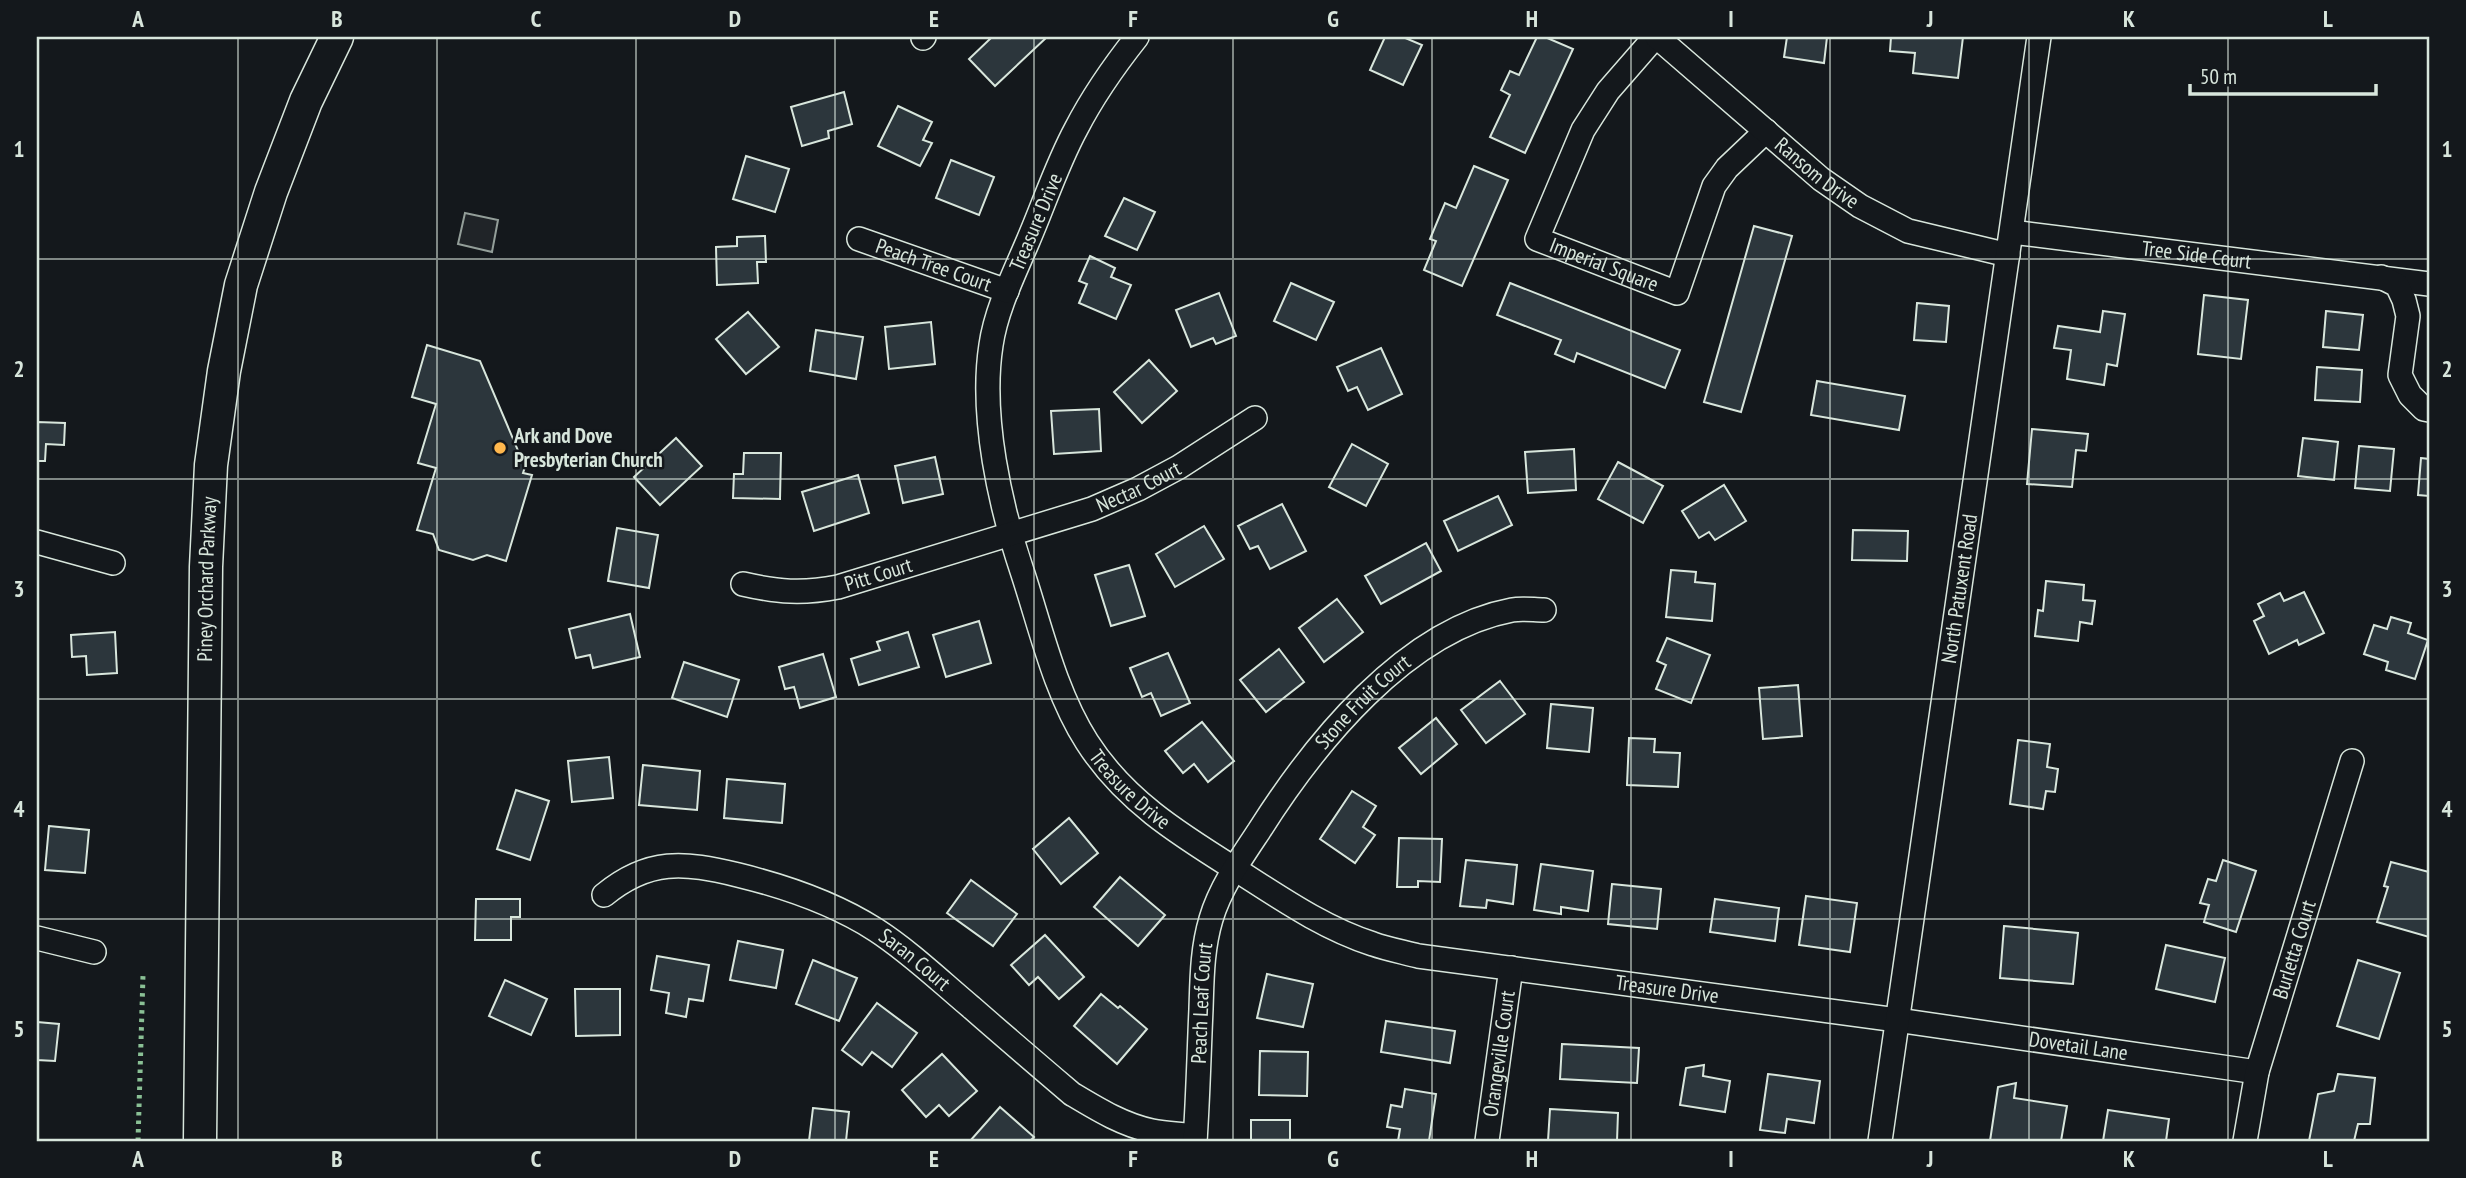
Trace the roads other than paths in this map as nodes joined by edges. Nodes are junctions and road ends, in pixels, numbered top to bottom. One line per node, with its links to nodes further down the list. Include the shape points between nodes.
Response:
1 (337, 37): 28 (main road, Piney Orchard Parkway, via 306,101 241,285 211,465)
2 (1137, 37): 11 (street, Treasure Drive, via 1105,79 1075,131)
3 (1656, 37): 5 (street, Ransom Drive); 5 (street, Imperial Square, via 1608,91 1583,130 1537,239 1677,293 1714,186)
4 (2039, 37): 6 (street, North Patuxent Road)
5 (1766, 131): 8 (street, Ransom Drive, via 1860,206 1909,231)
6 (2012, 232): 8 (street, North Patuxent Road); 9 (street, Tree Side Court)
7 (859, 239): 11 (street, Peach Tree Court)
8 (2008, 255): 25 (street, North Patuxent Road)
9 (2381, 277): 10 (street, Tree Side Court); 12 (street, via 2397,285 2408,316 2400,375 2410,395)
10 (2429, 284)
11 (1007, 291): 14 (street, Treasure Drive, via 991,343 988,388 994,459)
12 (2429, 410)
13 (1255, 418): 14 (street, Nectar Court, via 1138,489 1093,509)
14 (1010, 534): 17 (street, Pitt Court, via 808,593); 20 (street, Treasure Drive, via 1064,698 1086,741 1110,775 1145,807)
15 (37, 542): 16 (street)
16 (113, 563)
17 (743, 584)
18 (1544, 610): 20 (street, Stone Fruit Court, via 1515,609 1480,618 1444,635 1393,671 1311,755)
19 (2352, 761): 26 (street, Burletta Court)
20 (1234, 869): 24 (street, Treasure Drive, via 1306,913 1372,944 1418,956); 27 (street, Peach Leaf Court, via 1212,917 1204,949)
21 (604, 895): 27 (street, Saran Court, via 623,879 649,868 682,865 782,886 829,904 876,930 923,965 1072,1094 1126,1122)
22 (37, 938): 23 (street)
23 (94, 952)
24 (1511, 968): 25 (street, Treasure Drive); 29 (street, Orangeville Court)
25 (1897, 1020): 26 (street, Dovetail Lane); 30 (street, North Patuxent Road)
26 (2257, 1072): 31 (street, Burletta Court)
27 (1195, 1139)
28 (200, 1141)
29 (1487, 1141)
30 (1880, 1141)
31 (2245, 1141)

